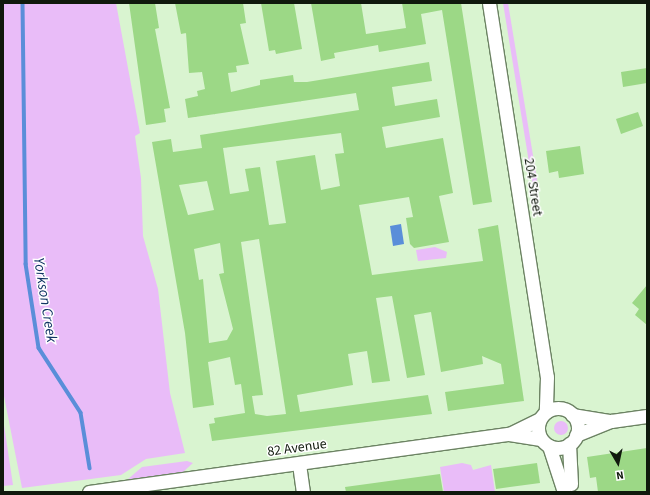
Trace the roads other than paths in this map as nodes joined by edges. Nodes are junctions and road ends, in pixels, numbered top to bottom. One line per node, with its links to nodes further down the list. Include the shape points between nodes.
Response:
1 (489, 3): 2 (street, 204 Street)
2 (548, 377): 3 (street, 204 Street); 4 (street, 204 Street)
3 (567, 412): 4 (street); 6 (street); 8 (street, via 577,426)
4 (543, 416): 7 (street, 82 Avenue); 9 (street)
5 (647, 416): 6 (street)
6 (611, 421): 8 (street)
7 (509, 434): 9 (street, 82 Avenue); 10 (street, 82 Avenue)
8 (573, 440): 9 (street, via 558,448); 14 (street, via 567,464)
9 (545, 442): 13 (street)
10 (299, 464): 11 (street, 82 Avenue); 12 (street)
11 (89, 492)
12 (303, 492)
13 (564, 492)
14 (572, 492)

